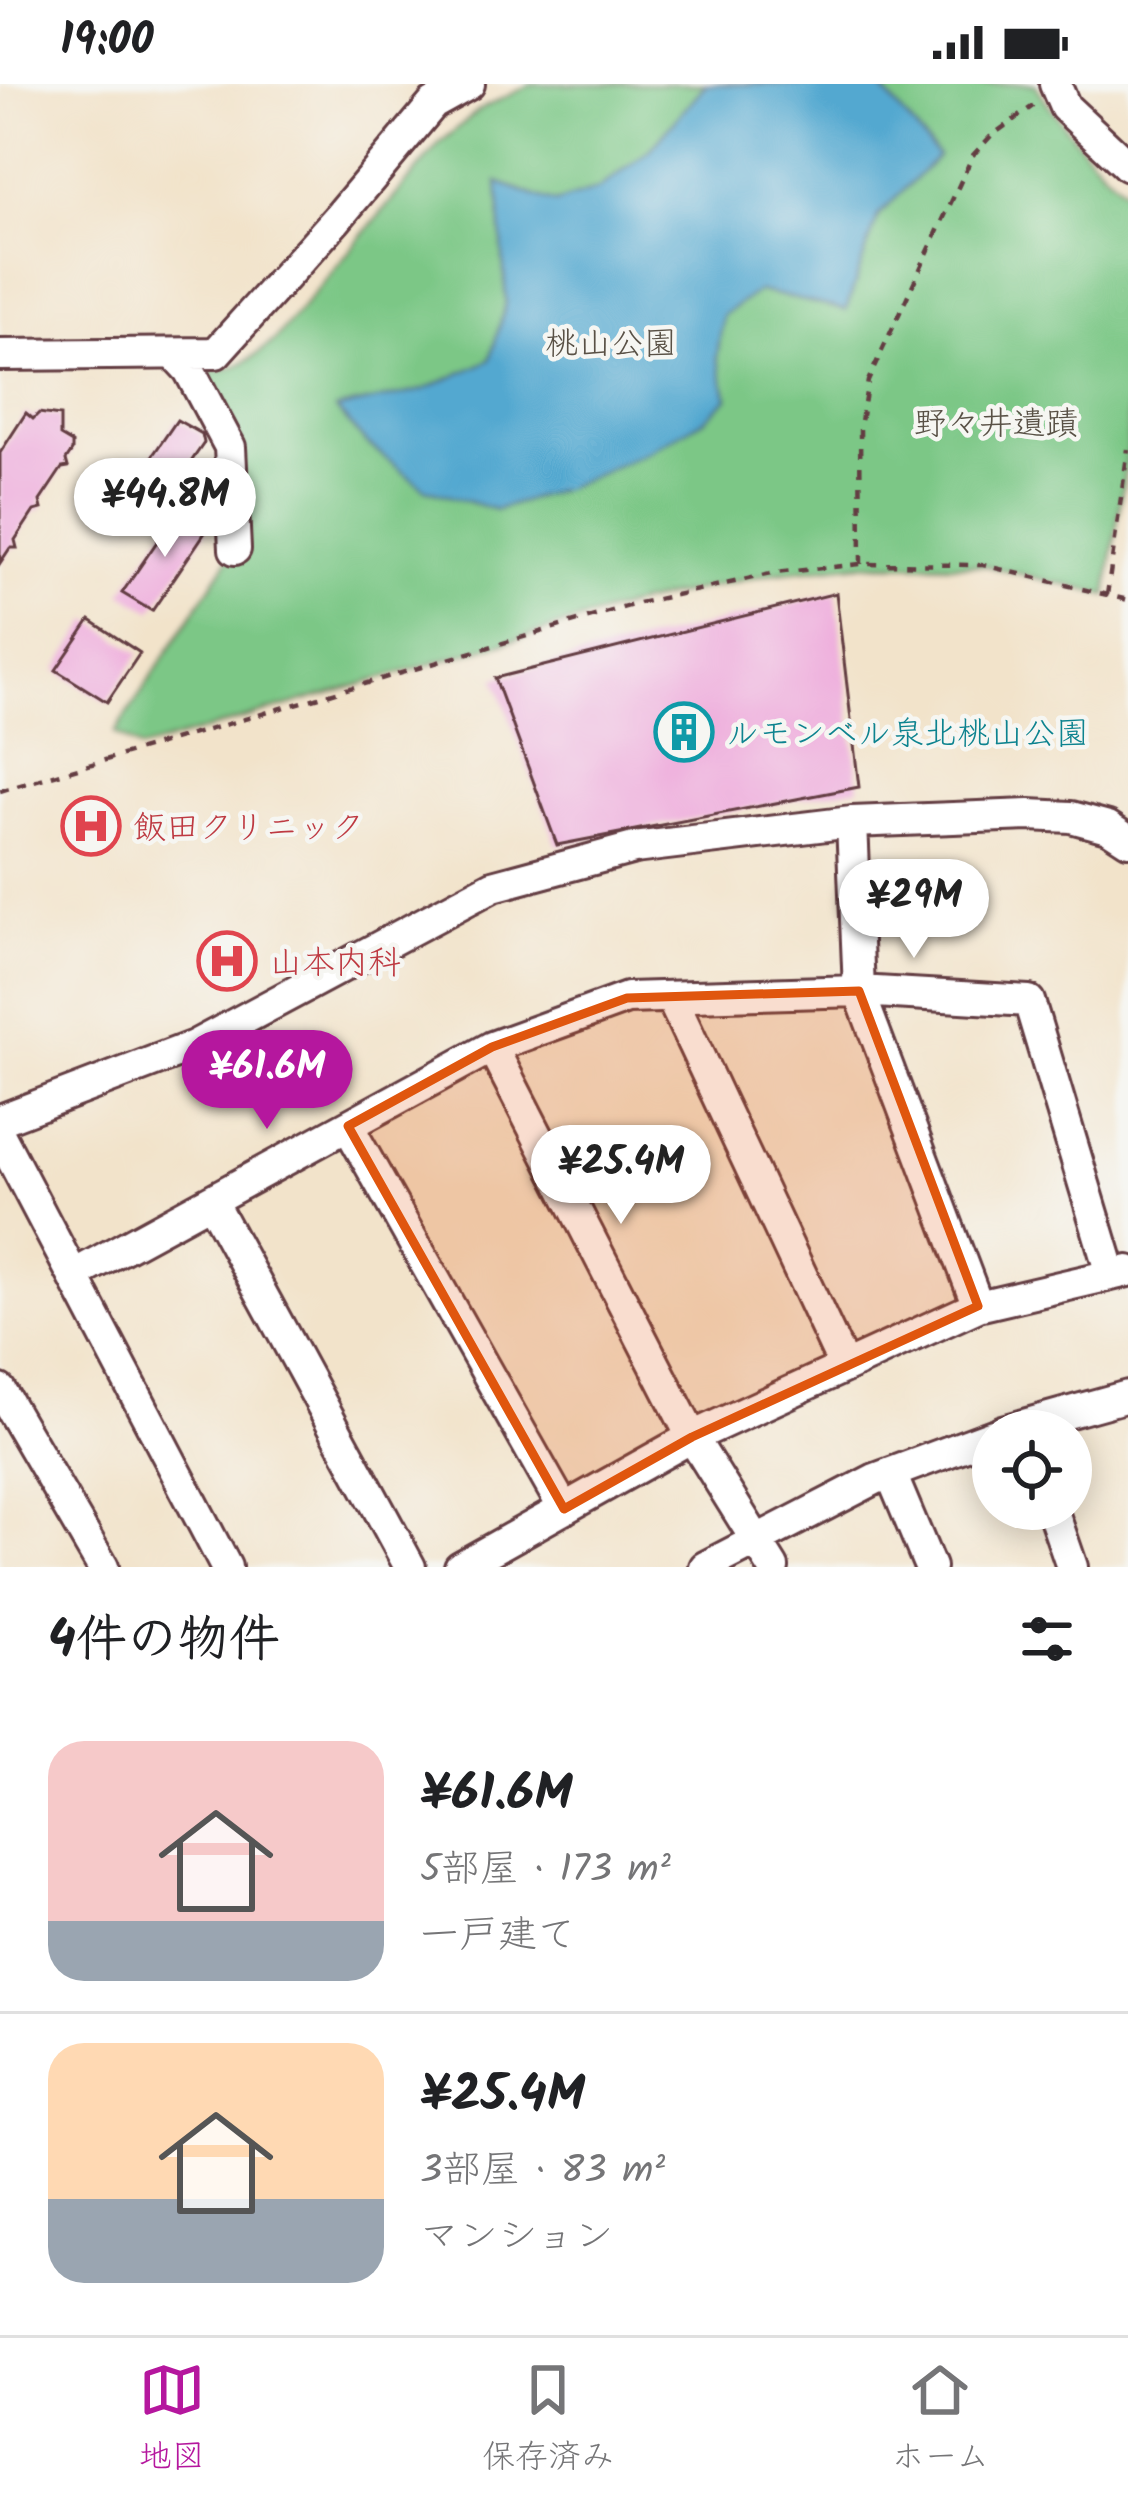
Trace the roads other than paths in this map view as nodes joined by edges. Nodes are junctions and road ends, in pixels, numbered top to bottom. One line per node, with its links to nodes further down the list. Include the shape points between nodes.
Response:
1 (469, 84): 5 (street, via 434,104 216,352)
2 (1056, 86): 3 (street, via 1065,106)
3 (1128, 166)
4 (0, 355): 5 (street)
5 (175, 355): 6 (street, via 230,447)
6 (235, 549)
7 (852, 822): 8 (street, via 1071,817); 9 (street); 12 (street, via 634,848 493,886 194,1046)
8 (1128, 840)
9 (859, 991): 10 (street); 16 (street, via 1030,1001); 18 (street)
10 (671, 997): 11 (street, via 627,998); 19 (street)
11 (492, 1047): 13 (street); 23 (street)
12 (0, 1120)
13 (348, 1126): 15 (street); 26 (street)
14 (0, 1136): 17 (street)
15 (211, 1201): 17 (street); 31 (street)
16 (1120, 1273): 18 (street)
17 (74, 1275): 30 (street)
18 (978, 1306): 19 (street)
19 (844, 1366): 23 (street)
20 (0, 1390): 29 (street)
21 (1128, 1396): 22 (street)
22 (1079, 1410)
23 (692, 1437): 26 (street); 28 (street)
24 (972, 1443): 25 (street)
25 (891, 1474): 28 (street); 35 (street)
26 (564, 1509): 32 (street)
27 (1059, 1530): 36 (street)
28 (757, 1539): 33 (street); 34 (street)
29 (103, 1567)
30 (226, 1567)
31 (410, 1567)
32 (460, 1567)
33 (706, 1567)
34 (773, 1567)
35 (930, 1567)
36 (1072, 1567)

